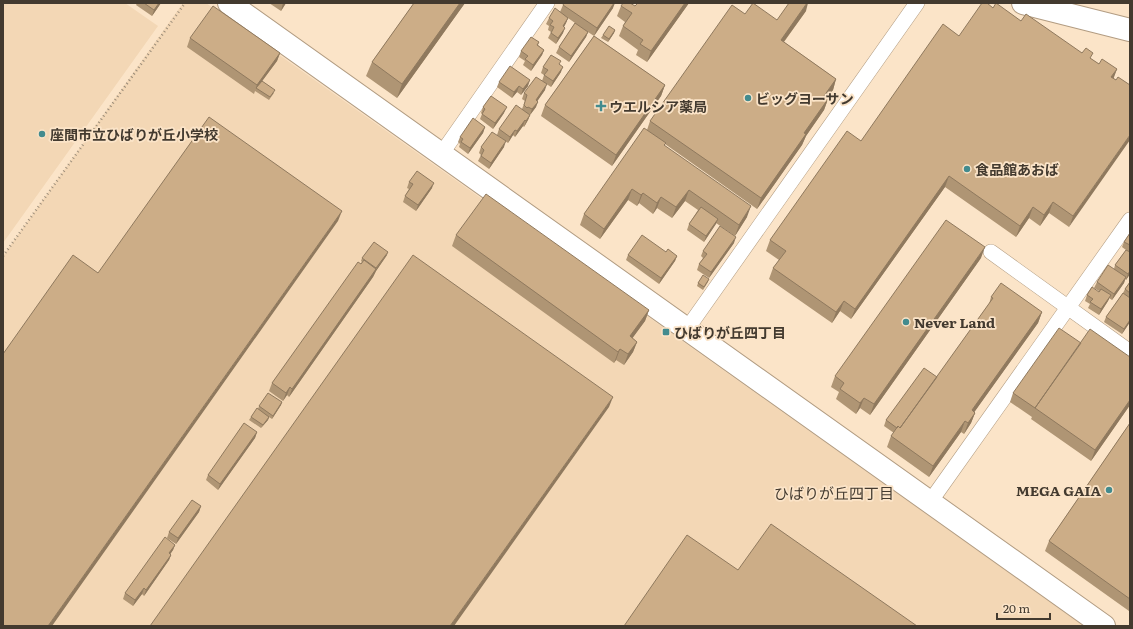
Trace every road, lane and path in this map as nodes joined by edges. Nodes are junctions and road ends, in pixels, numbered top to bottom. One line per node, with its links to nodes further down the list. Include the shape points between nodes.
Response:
1 (185, 3): 10 (path)
2 (229, 3): 7 (street)
3 (547, 3): 7 (street)
4 (917, 3): 12 (street)
5 (1023, 3): 6 (street)
6 (1130, 30)
7 (442, 153): 12 (street)
8 (1130, 220): 11 (street)
9 (991, 252): 11 (street)
10 (3, 256)
11 (1068, 308): 13 (street); 14 (street)
12 (687, 329): 14 (street)
13 (1130, 352)
14 (930, 502): 15 (street)
15 (1104, 626)

